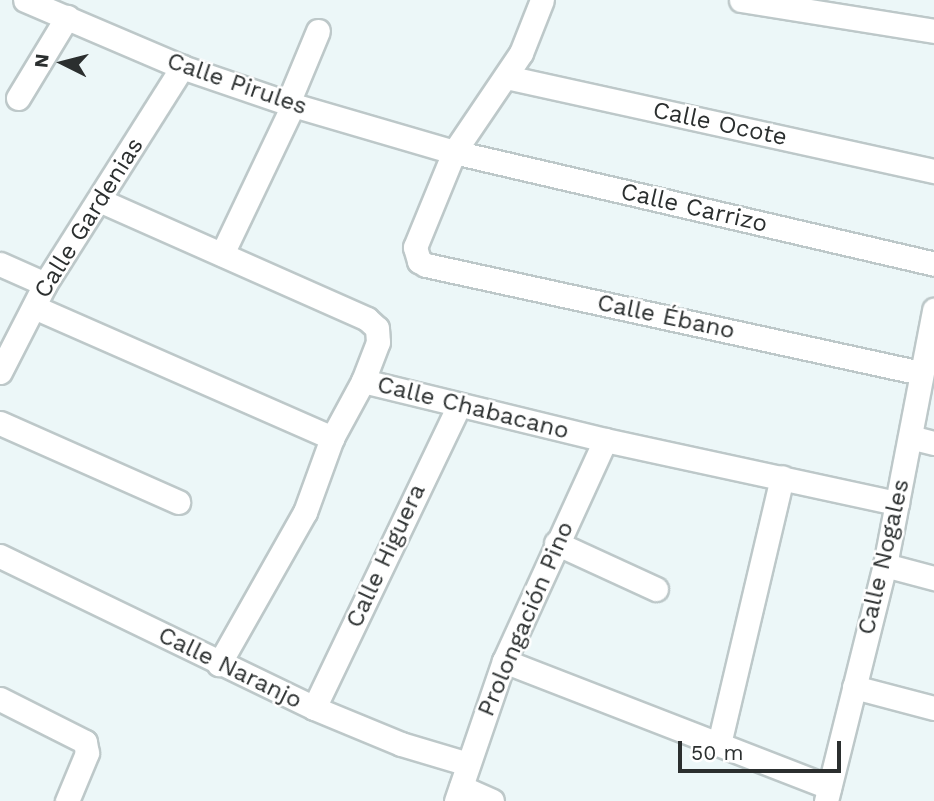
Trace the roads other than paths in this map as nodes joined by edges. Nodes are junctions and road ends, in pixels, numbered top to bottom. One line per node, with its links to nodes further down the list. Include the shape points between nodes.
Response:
1 (24, 0): 4 (street, Calle Pirules)
2 (542, 0): 8 (street)
3 (741, 0): 6 (street)
4 (67, 16): 7 (street, Calle Pirules); 9 (street)
5 (318, 31): 10 (street)
6 (934, 31)
7 (182, 67): 10 (street, Calle Pirules); 13 (street, Calle Gardenias)
8 (506, 77): 11 (street); 12 (street, Calle Ocote)
9 (18, 98)
10 (290, 104): 11 (street, Calle Pirules); 14 (street)
11 (454, 152): 16 (street, Calle Carrizo); 21 (street, Calle Ébano, via 415,247 415,255 426,265)
12 (934, 171)
13 (99, 200): 14 (street, Calle Chabacano); 17 (street, Calle Gardenias)
14 (222, 254): 22 (street, Calle Chabacano, via 372,322 378,342)
15 (0, 264): 17 (street)
16 (934, 264)
17 (45, 284): 18 (street, Calle Gardenias)
18 (34, 307): 20 (street, Calle Gardenias); 26 (street)
19 (934, 310): 21 (street, Calle Nogales)
20 (0, 372)
21 (921, 373): 25 (street, Calle Nogales)
22 (363, 381): 23 (street, Calle Chabacano); 26 (street)
23 (459, 405): 27 (street, Calle Chabacano); 41 (street, Calle Higuera)
24 (0, 423): 30 (street)
25 (910, 437): 28 (street); 31 (street, Calle Nogales)
26 (332, 438): 38 (street, via 304,512)
27 (605, 440): 29 (street, Calle Chabacano); 32 (street, Prolongación Pino)
28 (934, 443)
29 (782, 477): 31 (street, Calle Chabacano); 43 (street)
30 (178, 502)
31 (897, 503): 34 (street, Calle Nogales)
32 (556, 543): 36 (street); 37 (street, Prolongación Pino)
33 (0, 556): 38 (street, Calle Naranjo)
34 (885, 565): 35 (street); 39 (street, Calle Nogales)
35 (934, 578)
36 (656, 589)
37 (504, 661): 43 (street); 44 (street, Prolongación Pino)
38 (219, 664): 41 (street, Calle Naranjo)
39 (854, 687): 42 (street); 46 (street, Calle Nogales)
40 (0, 699): 47 (street, via 80,737 87,746)
41 (314, 708): 44 (street, Calle Naranjo, via 401,744)
42 (934, 708)
43 (719, 744): 46 (street)
44 (468, 764): 45 (street, Prolongación Pino)
45 (459, 794): 48 (street)
46 (827, 794)
47 (67, 801)
48 (492, 801)

